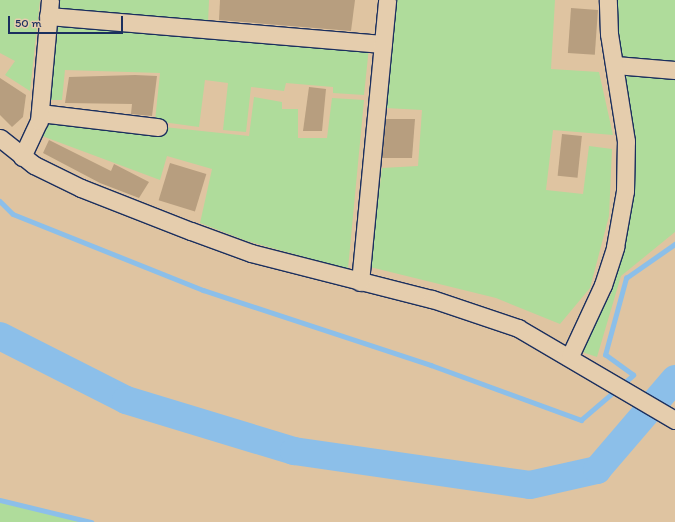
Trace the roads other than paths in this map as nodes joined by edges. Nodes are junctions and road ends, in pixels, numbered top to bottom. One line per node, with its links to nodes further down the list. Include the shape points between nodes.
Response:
1 (387, 0): 4 (street)
2 (608, 0): 5 (street, via 608,34)
3 (49, 8): 4 (street); 7 (street)
4 (383, 44): 11 (street)
5 (615, 65): 6 (street); 12 (street, via 626,141 625,192 615,247 603,285)
6 (675, 70)
7 (40, 113): 8 (street); 10 (street)
8 (158, 126)
9 (0, 138): 10 (street)
10 (22, 157): 11 (street, via 81,188 251,253)
11 (360, 282): 12 (street, via 432,299 518,328)
12 (570, 356): 13 (street)
13 (675, 420)

